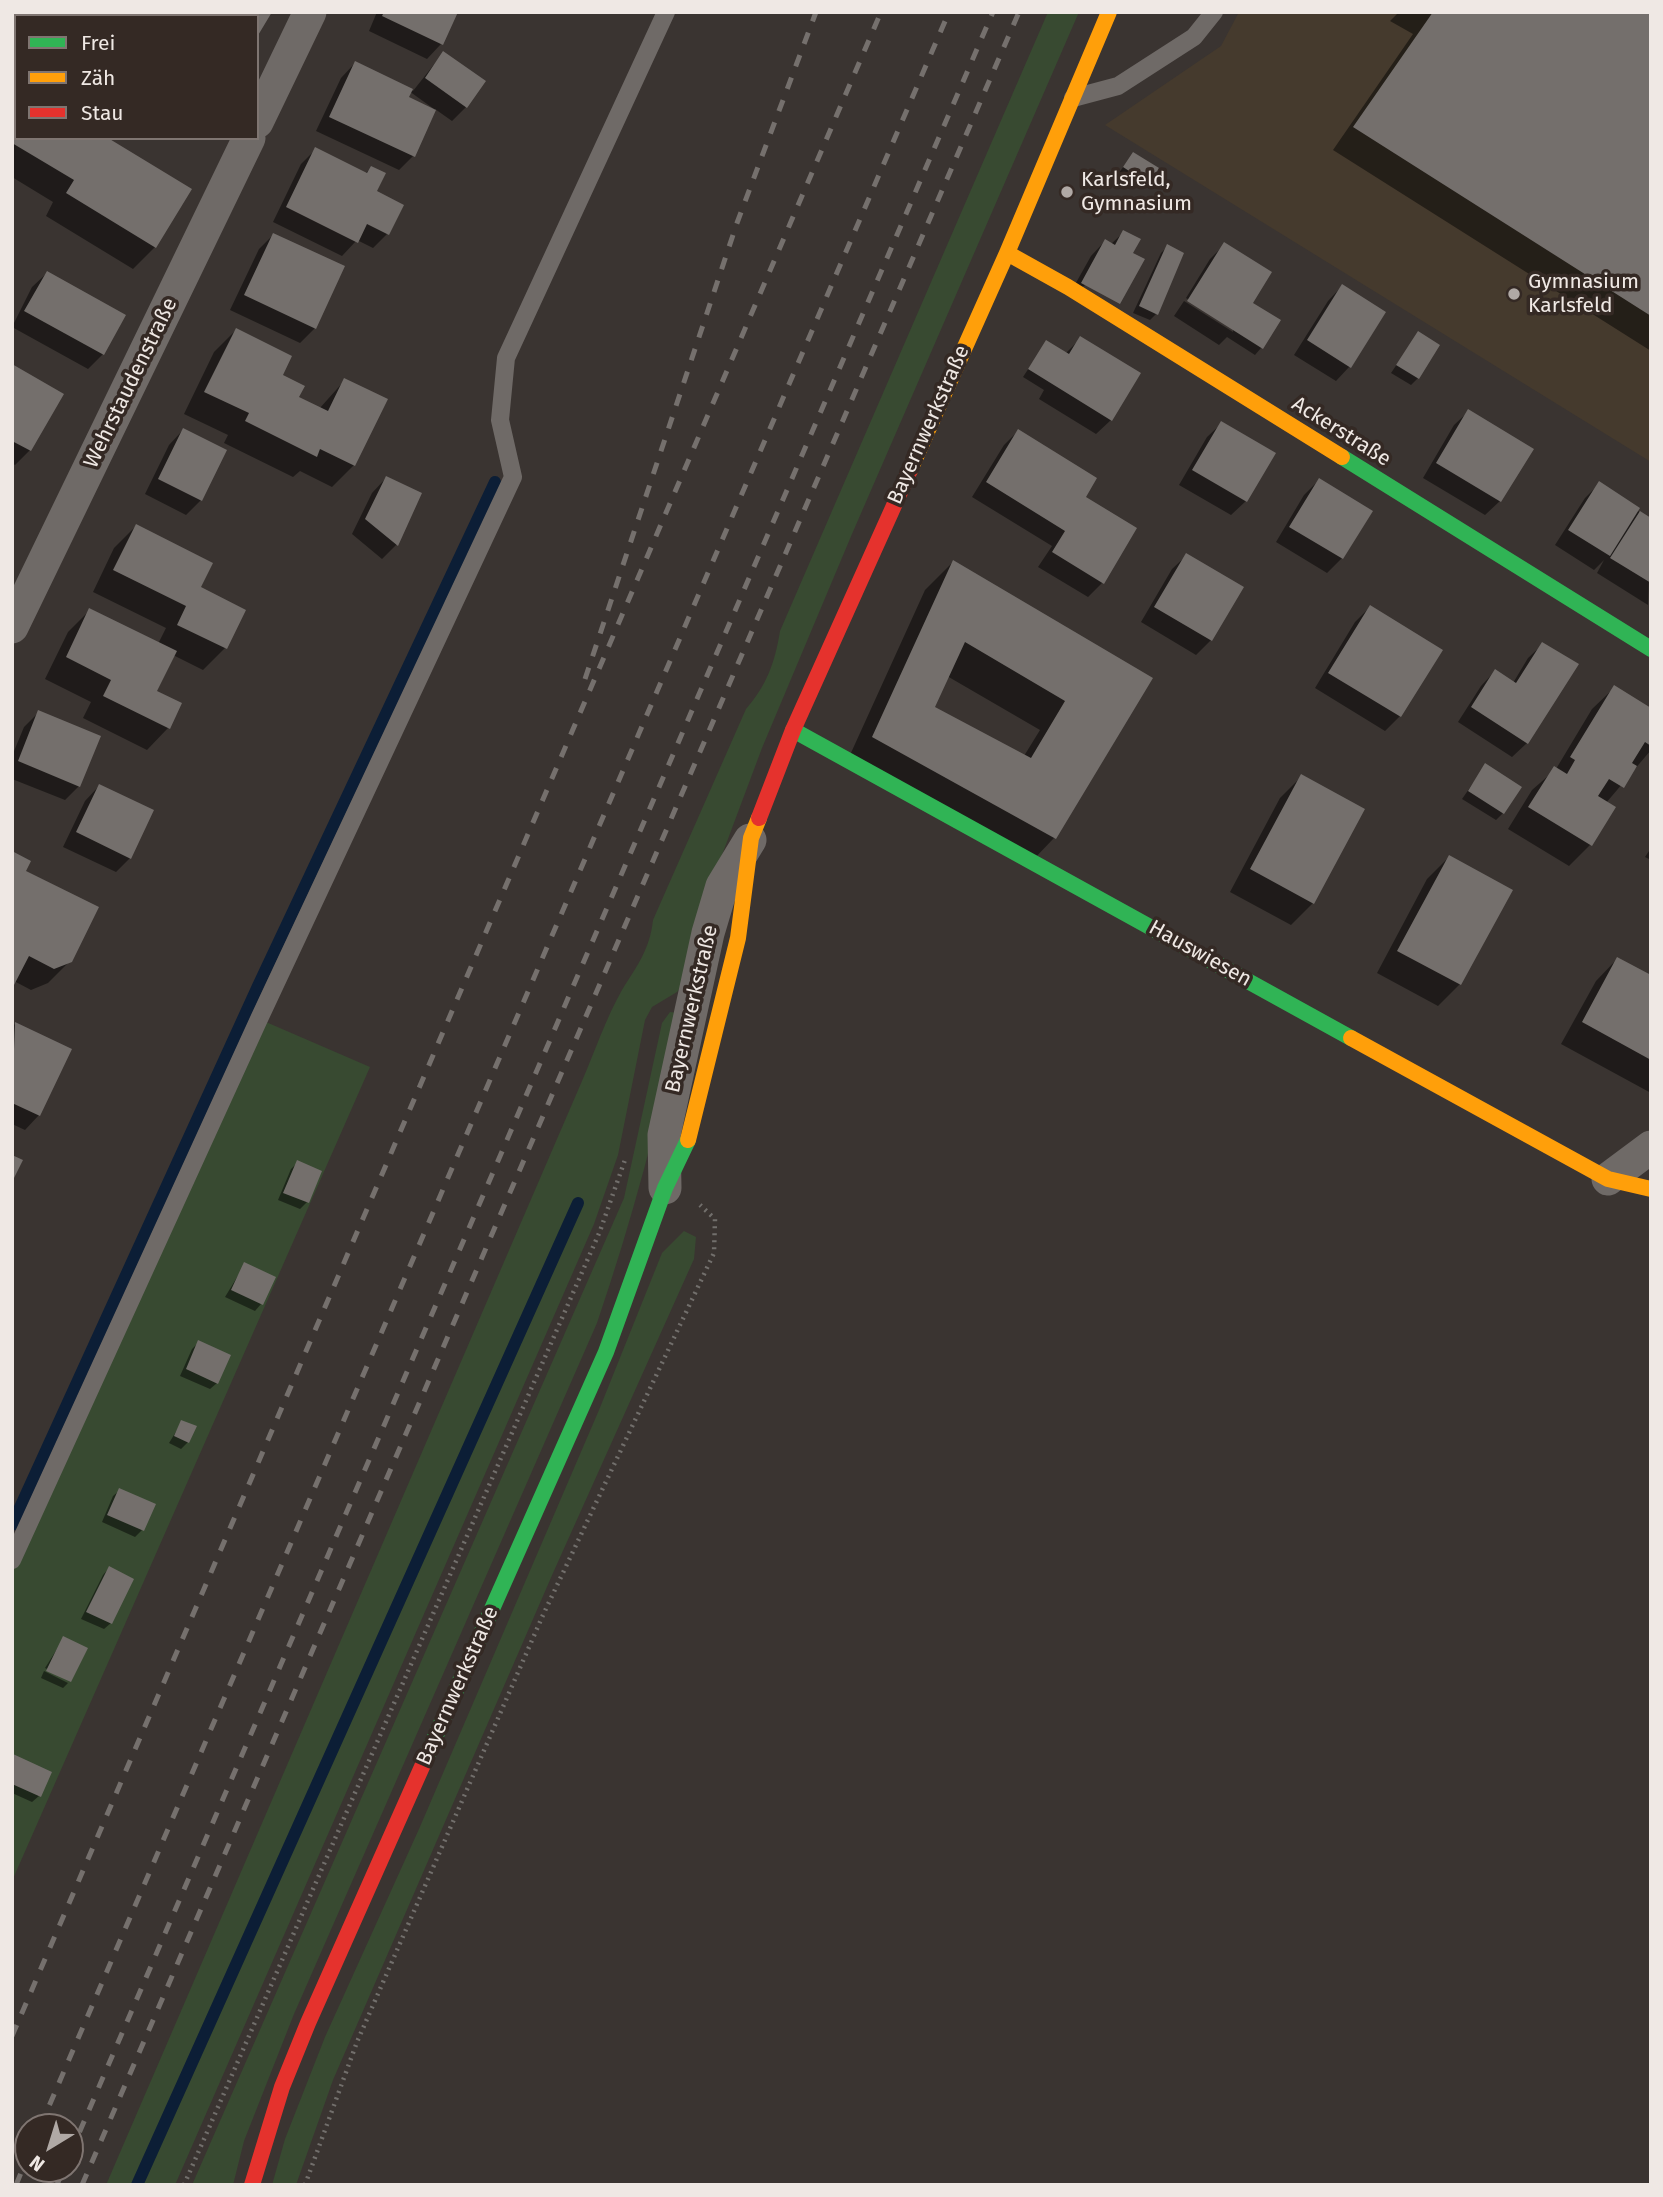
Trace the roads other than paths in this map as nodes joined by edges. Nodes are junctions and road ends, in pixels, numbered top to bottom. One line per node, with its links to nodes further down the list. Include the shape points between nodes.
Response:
1 (310, 12): 6 (street)
2 (666, 12): 17 (lane, via 506,358 500,420 513,477)
3 (1110, 12): 5 (street, Bayernwerkstraße)
4 (1214, 12): 5 (lane, via 1194,37 1118,86)
5 (1073, 98): 8 (street, Bayernwerkstraße)
6 (259, 118)
7 (248, 140): 9 (street, Wehrstaudenstraße)
8 (1007, 253): 10 (street, Ackerstraße); 11 (street, Bayernwerkstraße)
9 (12, 627)
10 (1651, 649)
11 (793, 730): 12 (street, Bayernwerkstraße); 14 (street, Hauswiesen)
12 (751, 838): 15 (street, Bayernwerkstraße, via 722,886 708,933 664,1135)
13 (1651, 1147): 14 (street)
14 (1608, 1179): 16 (street, Hauswiesen)
15 (665, 1188): 18 (street, Bayernwerkstraße, via 606,1352 308,2023 282,2087)
16 (1651, 1189)
17 (12, 1560)
18 (252, 2185)

